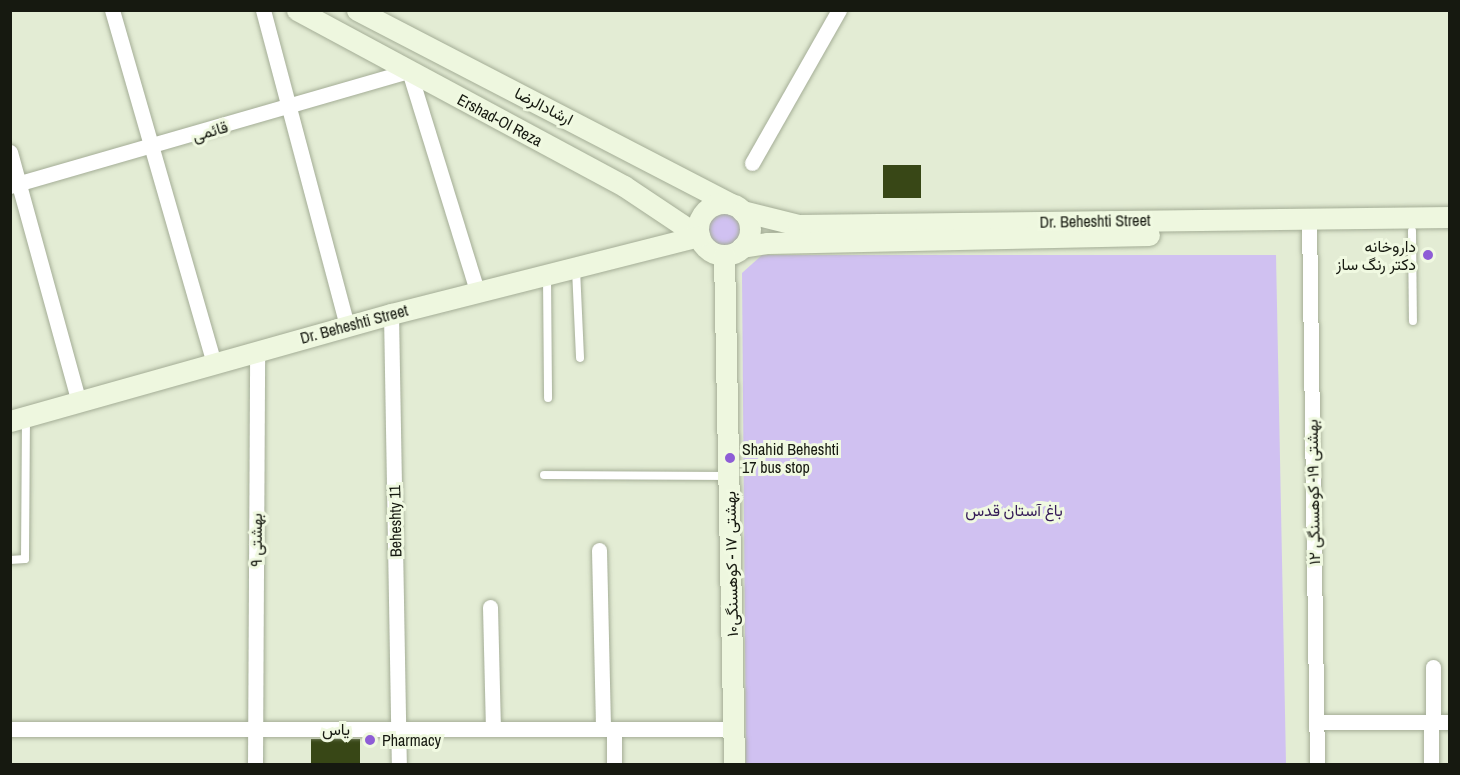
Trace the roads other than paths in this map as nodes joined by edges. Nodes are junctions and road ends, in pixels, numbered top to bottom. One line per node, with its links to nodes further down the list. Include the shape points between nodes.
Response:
1 (112, 10): 8 (street)
2 (263, 10): 7 (street)
3 (297, 10): 6 (street, Ershad-Ol Reza)
4 (357, 10): 10 (street, ارشادالرضا)
5 (839, 10): 11 (street)
6 (409, 72): 7 (street, قائمی); 13 (street, Ershad-Ol Reza); 23 (street)
7 (290, 109): 8 (street, قائمی); 26 (street)
8 (152, 147): 12 (street, قائمی); 29 (street)
9 (10, 152): 12 (street)
10 (644, 157): 13 (street, via 646,174 634,185); 14 (street, ارشادالرضا)
11 (752, 164)
12 (15, 185): 31 (street)
13 (624, 186): 19 (street, Ershad-Ol Reza)
14 (737, 208): 16 (street, Dr. Beheshti Street, via 798,225); 19 (street, via 718,204 706,211 699,222); 20 (street, via 750,229)
15 (1449, 217): 16 (street, Dr. Beheshti Street)
16 (1309, 226): 18 (street, Dr. Beheshti Street); 20 (street, Dr. Beheshti Street, via 768,243); 39 (street, بهشتی ۱۹- کوهسنگی ۱۲)
17 (1449, 230): 18 (street, Dr. Beheshti Street)
18 (1412, 231): 25 (lane)
19 (699, 236): 20 (street, via 711,251); 21 (street, Dr. Beheshti Street)
20 (733, 251): 34 (street, بهشتی ۱۷ - کوهسنگی۱۰)
21 (575, 265): 22 (street, Dr. Beheshti Street); 28 (lane)
22 (547, 272): 23 (street, Dr. Beheshti Street); 30 (lane)
23 (477, 291): 24 (street, Dr. Beheshti Street)
24 (391, 314): 26 (street, Dr. Beheshti Street); 45 (street, Beheshty 11)
25 (1413, 321)
26 (347, 326): 27 (street, Dr. Beheshti Street)
27 (257, 351): 29 (street, Dr. Beheshti Street); 44 (street, بهشتی ۹)
28 (580, 358)
29 (214, 363): 31 (street, Dr. Beheshti Street)
30 (548, 398)
31 (79, 402): 32 (street, Dr. Beheshti Street)
32 (18, 419): 36 (lane, via 24,559)
33 (544, 475): 34 (lane)
34 (730, 476): 47 (street, بهشتی ۱۷ - کوهسنگی۱۰)
35 (599, 550): 46 (street)
36 (10, 560)
37 (490, 607): 42 (street)
38 (1433, 667): 40 (street)
39 (1317, 722): 40 (street); 52 (street, بهشتی ۱۹- کوهسنگی ۱۲)
40 (1432, 722): 41 (street); 53 (street)
41 (1449, 722)
42 (493, 728): 45 (street, یاس); 46 (street, یاس)
43 (10, 729): 44 (street, یاس)
44 (255, 729): 45 (street, یاس); 48 (street, بهشتی ۹)
45 (399, 729): 49 (street, Beheshty 11)
46 (609, 729): 47 (street, یاس); 50 (street)
47 (734, 729): 51 (street, بهشتی ۱۷ - کوهسنگی۱۰)
48 (255, 765)
49 (399, 765)
50 (614, 765)
51 (734, 765)
52 (1317, 765)
53 (1431, 765)

